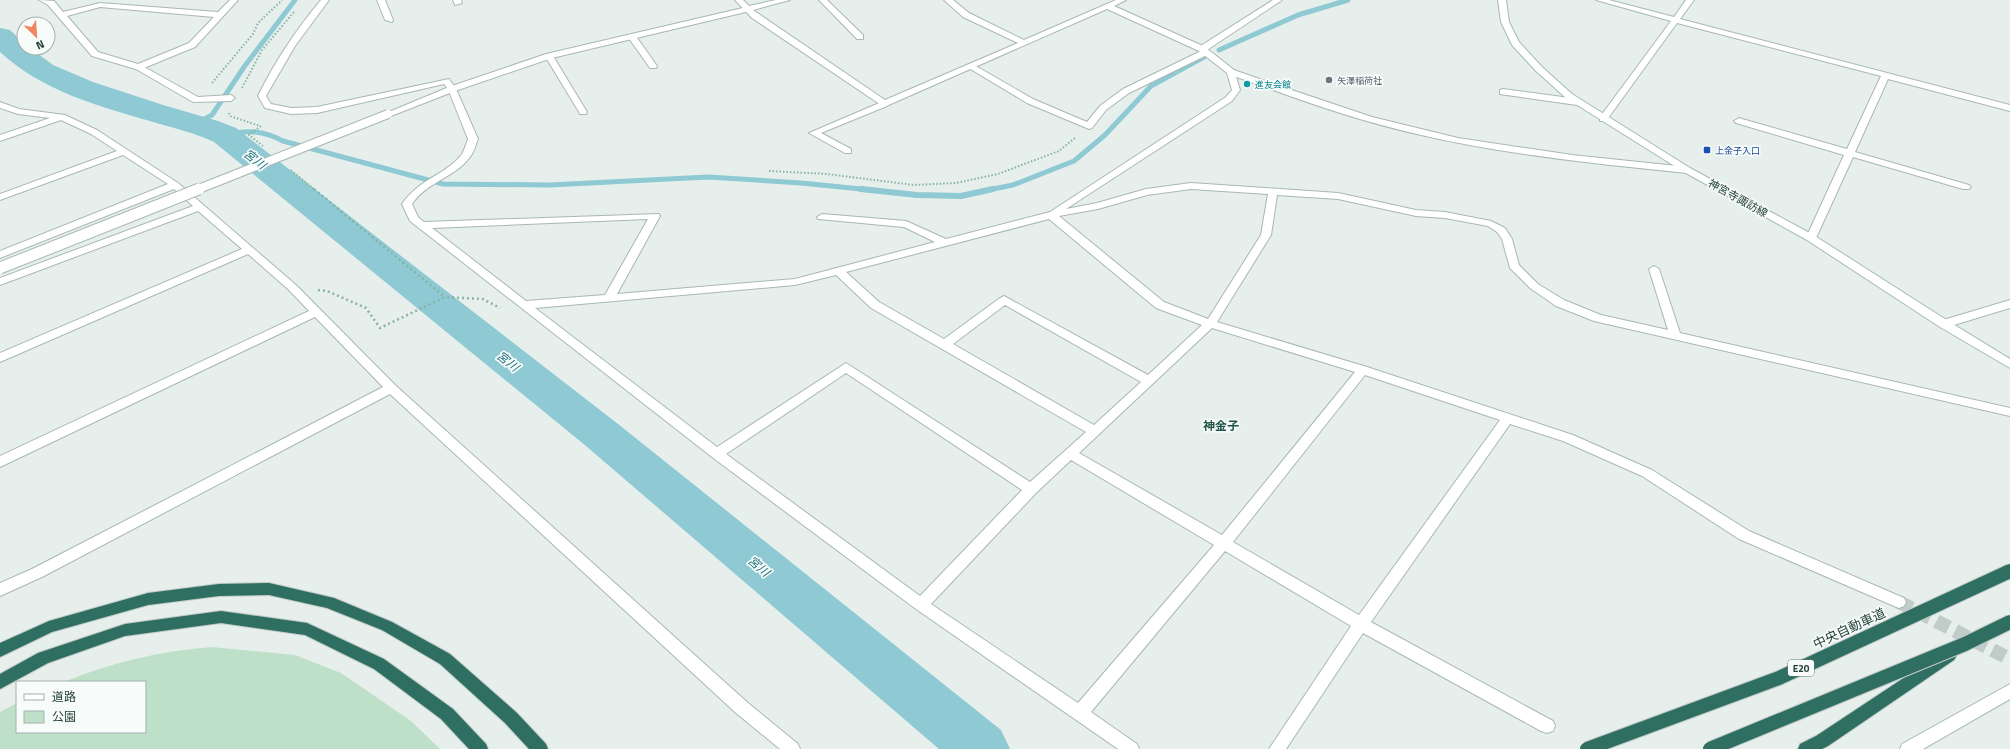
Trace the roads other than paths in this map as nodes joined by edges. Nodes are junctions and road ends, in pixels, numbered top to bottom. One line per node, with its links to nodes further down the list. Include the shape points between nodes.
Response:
1 (43, 0): 17 (street, via 51,3)
2 (234, 0): 16 (street)
3 (325, 0): 30 (street, via 300,31 268,82 262,96 268,106 292,111 317,110 446,81)
4 (381, 0): 18 (street)
5 (739, 0): 15 (street)
6 (786, 0): 15 (street)
7 (823, 0): 21 (street)
8 (948, 0): 22 (street, via 966,15)
9 (1122, 0): 14 (street)
10 (1278, 0): 23 (street)
11 (1502, 0): 33 (street, 神宮寺諏訪線, via 1505,22 1515,43 1555,84)
12 (1600, 0): 19 (street)
13 (1690, 0): 19 (street)
14 (1109, 7): 22 (street); 23 (street)
15 (747, 9): 20 (street); 34 (street)
16 (220, 14): 17 (street, via 100,5); 26 (street, via 192,45)
17 (62, 15): 26 (street, via 95,54)
18 (389, 20)
19 (1675, 20): 29 (street); 39 (street)
20 (632, 37): 24 (street); 25 (street)
21 (860, 37)
22 (1025, 43): 27 (street)
23 (1204, 50): 27 (street, via 1126,91 1103,108 1089,126 1030,101); 28 (street)
24 (549, 56): 30 (street); 37 (street)
25 (653, 66)
26 (139, 67): 32 (street, via 196,100)
27 (971, 67): 34 (street)
28 (1231, 72): 45 (street, via 1341,111 1436,136 1496,147); 51 (street, via 1236,90 1229,99)
29 (1885, 76): 36 (street); 44 (street)
30 (452, 89): 53 (street, via 473,139 468,154 418,190 407,204 414,219); 58 (street, bridge)
31 (1503, 92): 33 (street)
32 (231, 98)
33 (1577, 102): 39 (street, 神宮寺諏訪線)
34 (884, 104): 42 (street, via 814,133)
35 (0, 105): 38 (street, via 18,111)
36 (2010, 108)
37 (583, 112)
38 (62, 117): 41 (street); 43 (street, via 94,132)
39 (1603, 119): 45 (street, 神宮寺諏訪線)
40 (1739, 121): 44 (street)
41 (0, 138)
42 (848, 151)
43 (123, 152): 46 (street); 49 (street)
44 (1850, 153): 47 (street); 54 (street)
45 (1687, 170): 54 (street, 神宮寺諏訪線)
46 (175, 185): 50 (street); 57 (street)
47 (1966, 187)
48 (1273, 192): 51 (street, via 1191,186 1146,192 1098,206); 66 (street, via 1266,235); 68 (street, via 1338,196 1416,213 1445,215 1491,224 1501,230 1507,239 1514,266 1534,286 1560,303 1598,318)
49 (0, 197)
50 (199, 207): 56 (street); 61 (street)
51 (1051, 215): 55 (street); 66 (street, via 1160,305)
52 (822, 217): 55 (street, via 906,224)
53 (421, 225): 62 (street, via 655,216); 64 (street)
54 (1811, 238): 67 (street, 神宮寺諏訪線)
55 (945, 243): 60 (street)
56 (248, 250): 65 (street, via 293,288); 70 (street)
57 (0, 255)
58 (0, 268)
59 (1654, 269): 68 (street)
60 (838, 272): 62 (street, via 795,282); 69 (street, via 875,305)
61 (0, 282)
62 (609, 298): 64 (street)
63 (2010, 304): 67 (street)
64 (524, 305): 79 (street)
65 (315, 312): 74 (street); 80 (street)
66 (1210, 324): 72 (street); 73 (street)
67 (1944, 324): 71 (street, 神宮寺諏訪線)
68 (1675, 335): 75 (street)
69 (944, 345): 73 (street, via 1004,300); 77 (street)
70 (0, 358)
71 (2010, 364)
72 (1363, 370): 76 (street); 82 (street)
73 (1149, 381): 77 (street)
74 (391, 388): 84 (street); 97 (street, via 742,708)
75 (2010, 412)
76 (1507, 419): 85 (street, via 1568,438 1647,473 1744,535); 88 (street)
77 (1095, 431): 78 (street)
78 (1070, 453): 81 (street); 82 (street)
79 (717, 454): 81 (street, via 846,367); 86 (street)
80 (0, 462)
81 (1031, 489): 86 (street)
82 (1222, 544): 88 (street); 93 (street)
83 (2010, 572): 100 (highway, 中央自動車道 / E20, bridge, via 1779,678)
84 (0, 590)
85 (1899, 602)
86 (921, 605): 93 (street)
87 (2010, 622): 89 (highway, bridge)
88 (1361, 624): 94 (street); 99 (street)
89 (1965, 644): 101 (highway, bridge); 102 (highway, bridge, via 1822,741)
90 (0, 650): 96 (highway, via 49,627 148,599 219,590 269,589 329,602 387,626 445,659 511,718)
91 (0, 682): 95 (highway, via 43,658 125,630 221,617 307,629 379,664 447,714)
92 (2010, 691): 103 (street)
93 (1080, 713): 98 (street)
94 (1547, 726)
95 (480, 749)
96 (540, 749)
97 (792, 749)
98 (1131, 749)
99 (1277, 749)
100 (1587, 749)
101 (1710, 749)
102 (1806, 749)
103 (1908, 749)

